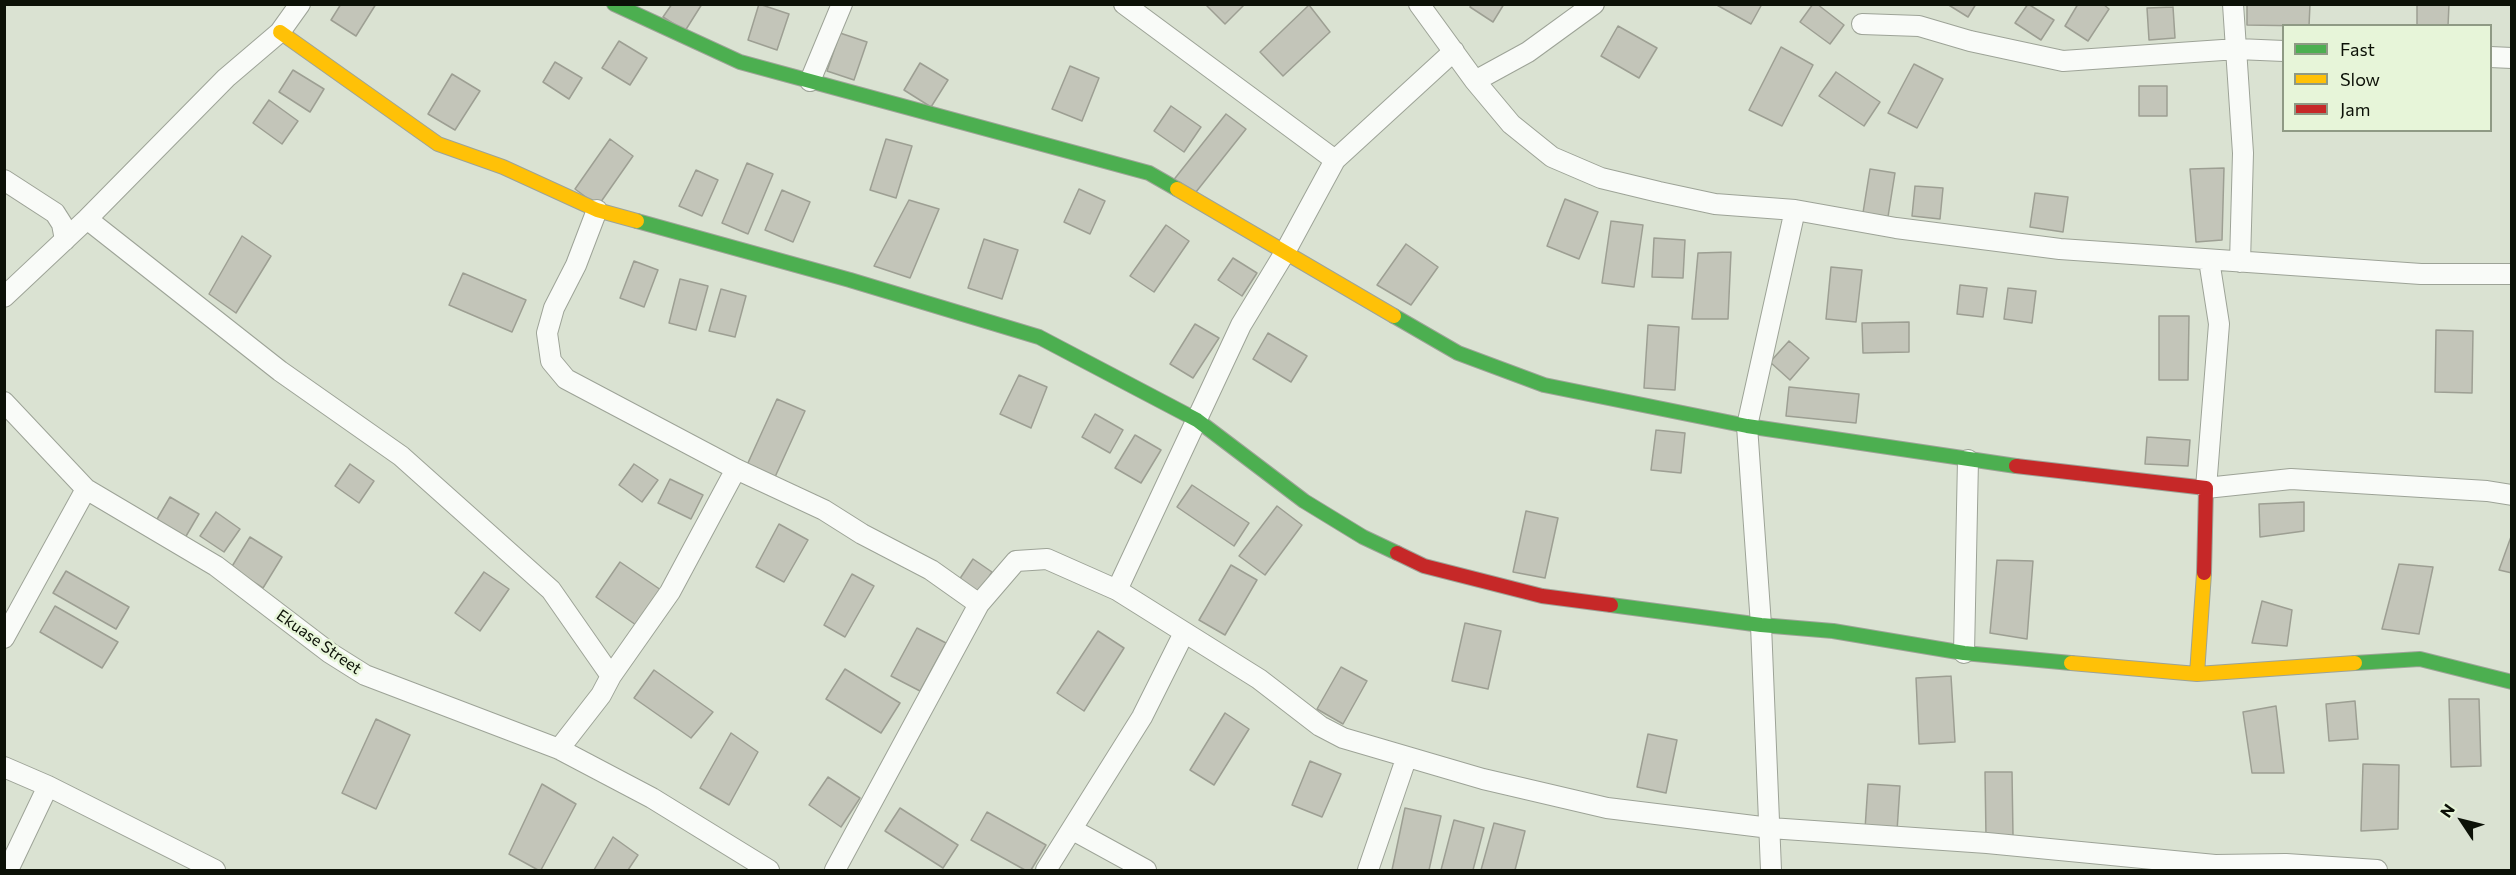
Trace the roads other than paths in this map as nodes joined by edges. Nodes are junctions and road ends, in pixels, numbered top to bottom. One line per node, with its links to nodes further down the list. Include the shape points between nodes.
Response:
1 (300, 4): 9 (street)
2 (614, 4): 15 (street, via 740,62)
3 (843, 4): 15 (street)
4 (1124, 4): 17 (street)
5 (1419, 4): 11 (street)
6 (1594, 4): 16 (street, via 1528,52)
7 (2233, 4): 10 (street)
8 (1862, 24): 10 (street, via 1919,26 2063,61)
9 (280, 32): 19 (street, via 438,144 503,167); 21 (street, via 226,78)
10 (2237, 49): 12 (street); 25 (street, via 2242,153)
11 (1454, 51): 16 (street); 17 (street)
12 (2282, 51)
13 (2492, 57): 14 (street)
14 (2511, 58)
15 (810, 81): 23 (street, via 1149,173)
16 (1475, 81): 20 (street, via 1511,124 1552,157 1602,178 1715,204)
17 (1335, 160): 23 (street)
18 (4, 180): 22 (street, via 55,213)
19 (597, 210): 29 (street, via 1039,337); 32 (street, via 554,308 547,333 551,361 566,380)
20 (1795, 210): 24 (street, via 1896,228 2060,249); 30 (street)
21 (87, 219): 22 (street); 43 (street, via 280,371 401,456 551,590)
22 (65, 240): 27 (street)
23 (1284, 254): 29 (street, via 1241,325); 30 (street, via 1458,353 1544,385)
24 (2209, 260): 25 (street); 33 (street, via 2219,324)
25 (2240, 262): 26 (street, via 2421,274)
26 (2511, 274)
27 (4, 297)
28 (4, 402): 34 (street, Ekuase Street)
29 (1197, 420): 36 (street); 38 (street, via 1304,501 1362,537 1424,566 1542,597)
30 (1747, 426): 31 (street); 38 (street)
31 (1968, 460): 33 (street); 41 (street)
32 (736, 469): 37 (street, via 824,510 931,570); 43 (street, via 669,592)
33 (2206, 488): 35 (street, via 2290,479); 42 (street)
34 (86, 489): 40 (street); 45 (street, Ekuase Street, via 216,566 365,675)
35 (2511, 495)
36 (1117, 590): 37 (street, via 1047,559 1029,559 1016,561); 39 (street)
37 (979, 604): 55 (street)
38 (1761, 625): 41 (street, via 1833,631); 49 (street)
39 (1184, 633): 46 (street, via 1259,679 1320,726); 50 (street, via 1142,717)
40 (4, 638)
41 (1964, 653): 42 (street)
42 (2197, 674): 44 (street, via 2420,659)
43 (611, 676): 45 (street)
44 (2511, 682)
45 (559, 749): 54 (street, Ekuase Street, via 652,798)
46 (1406, 759): 49 (street, via 1607,808); 58 (street)
47 (4, 767): 48 (street)
48 (48, 786): 52 (street); 53 (street)
49 (1770, 828): 51 (street, via 1987,843); 59 (street)
50 (1073, 830): 56 (street); 57 (street)
51 (2214, 868): 60 (street, via 2286,864)
52 (8, 870)
53 (215, 870)
54 (769, 870)
55 (835, 870)
56 (1046, 870)
57 (1146, 870)
58 (1368, 870)
59 (1771, 870)
60 (2377, 870)

